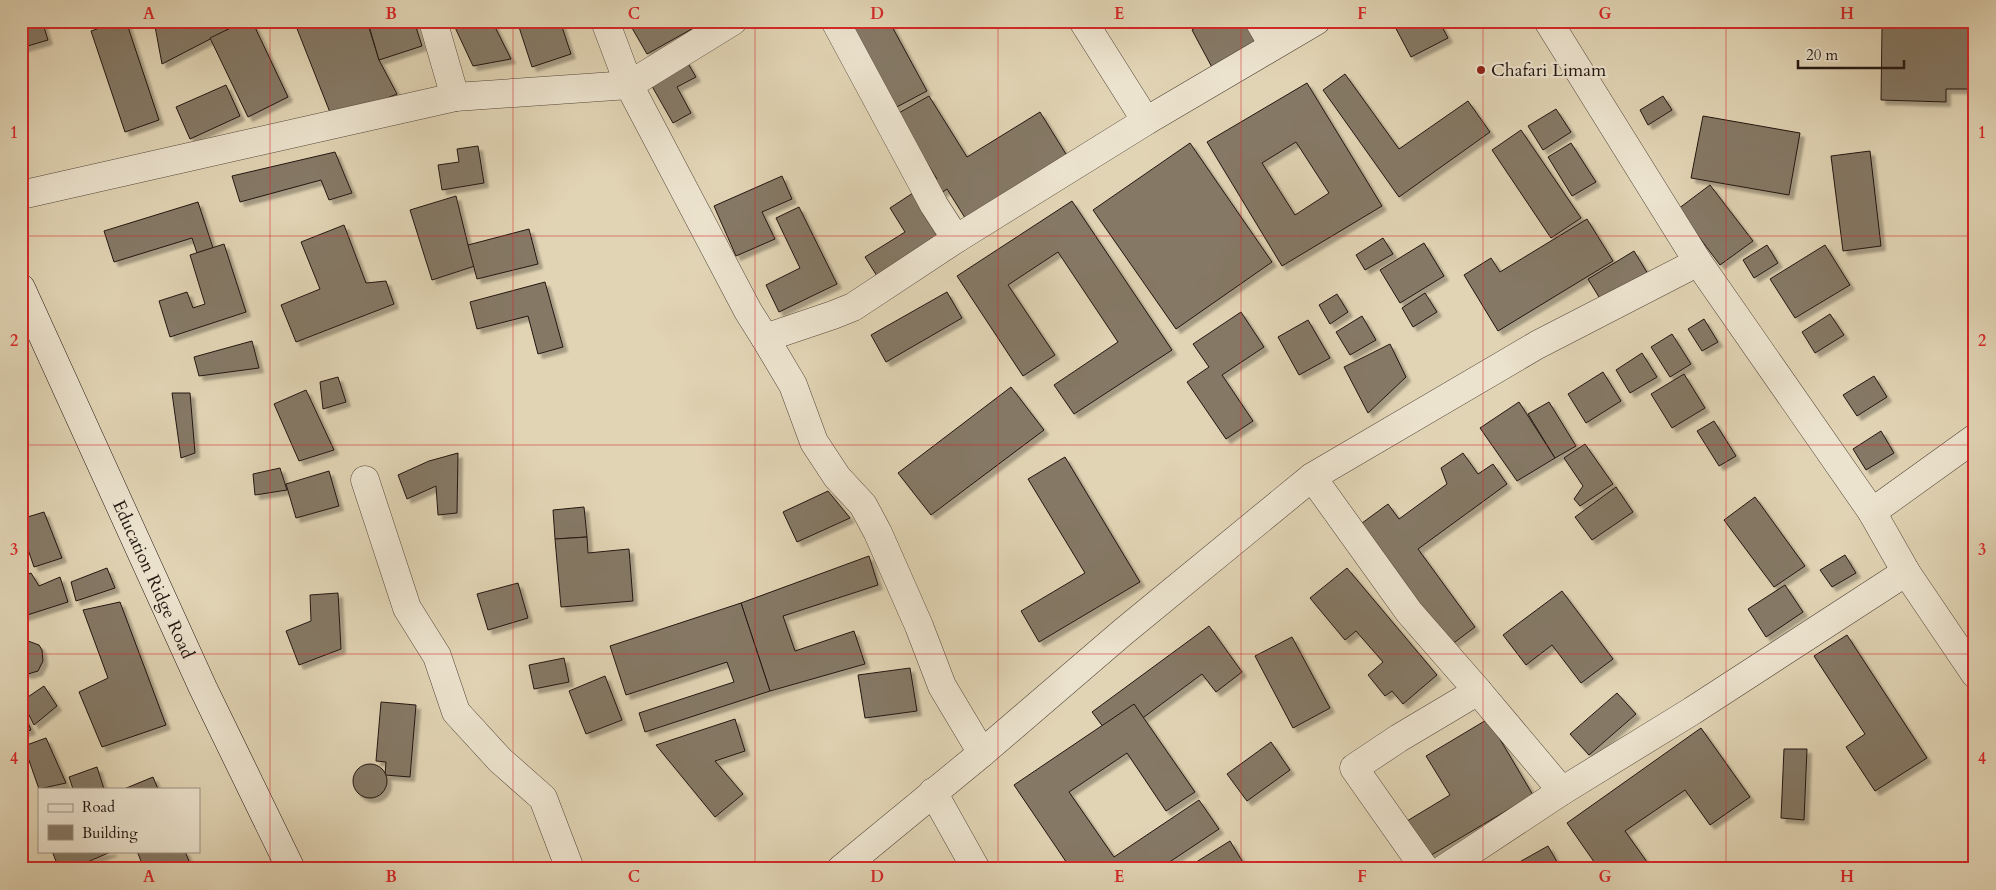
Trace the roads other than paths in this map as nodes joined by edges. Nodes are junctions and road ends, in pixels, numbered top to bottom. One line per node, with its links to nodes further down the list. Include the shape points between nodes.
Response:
1 (433, 21): 11 (street)
2 (605, 21): 10 (street)
3 (733, 21): 10 (street)
4 (835, 21): 14 (street, via 934,205)
5 (1083, 21): 12 (street)
6 (1260, 21): 9 (street)
7 (1316, 21): 9 (street)
8 (1548, 21): 15 (street)
9 (1273, 45): 12 (street)
10 (629, 85): 11 (street); 17 (street)
11 (455, 97): 13 (street)
12 (1146, 121): 14 (street)
13 (21, 195)
14 (956, 239): 17 (street, via 853,306)
15 (1698, 262): 19 (street, via 1537,345); 21 (street)
16 (21, 288): 28 (street, Education Ridge Road, via 203,688)
17 (765, 338): 25 (street, via 793,386 814,442 837,477 863,505 878,533 942,686)
18 (1975, 438): 21 (street)
19 (1312, 477): 24 (street, via 1409,612); 25 (street)
20 (364, 480): 29 (street, via 407,608 437,656 456,712 500,760 543,798)
21 (1872, 512): 22 (street)
22 (1906, 572): 23 (street); 26 (street)
23 (1975, 674)
24 (1478, 691): 26 (street); 32 (street, via 1354,768)
25 (982, 753): 27 (street)
26 (1562, 791): 33 (street)
27 (933, 792): 30 (street); 31 (street)
28 (291, 869)
29 (570, 869)
30 (841, 869)
31 (976, 869)
32 (1425, 869)
33 (1444, 869)

